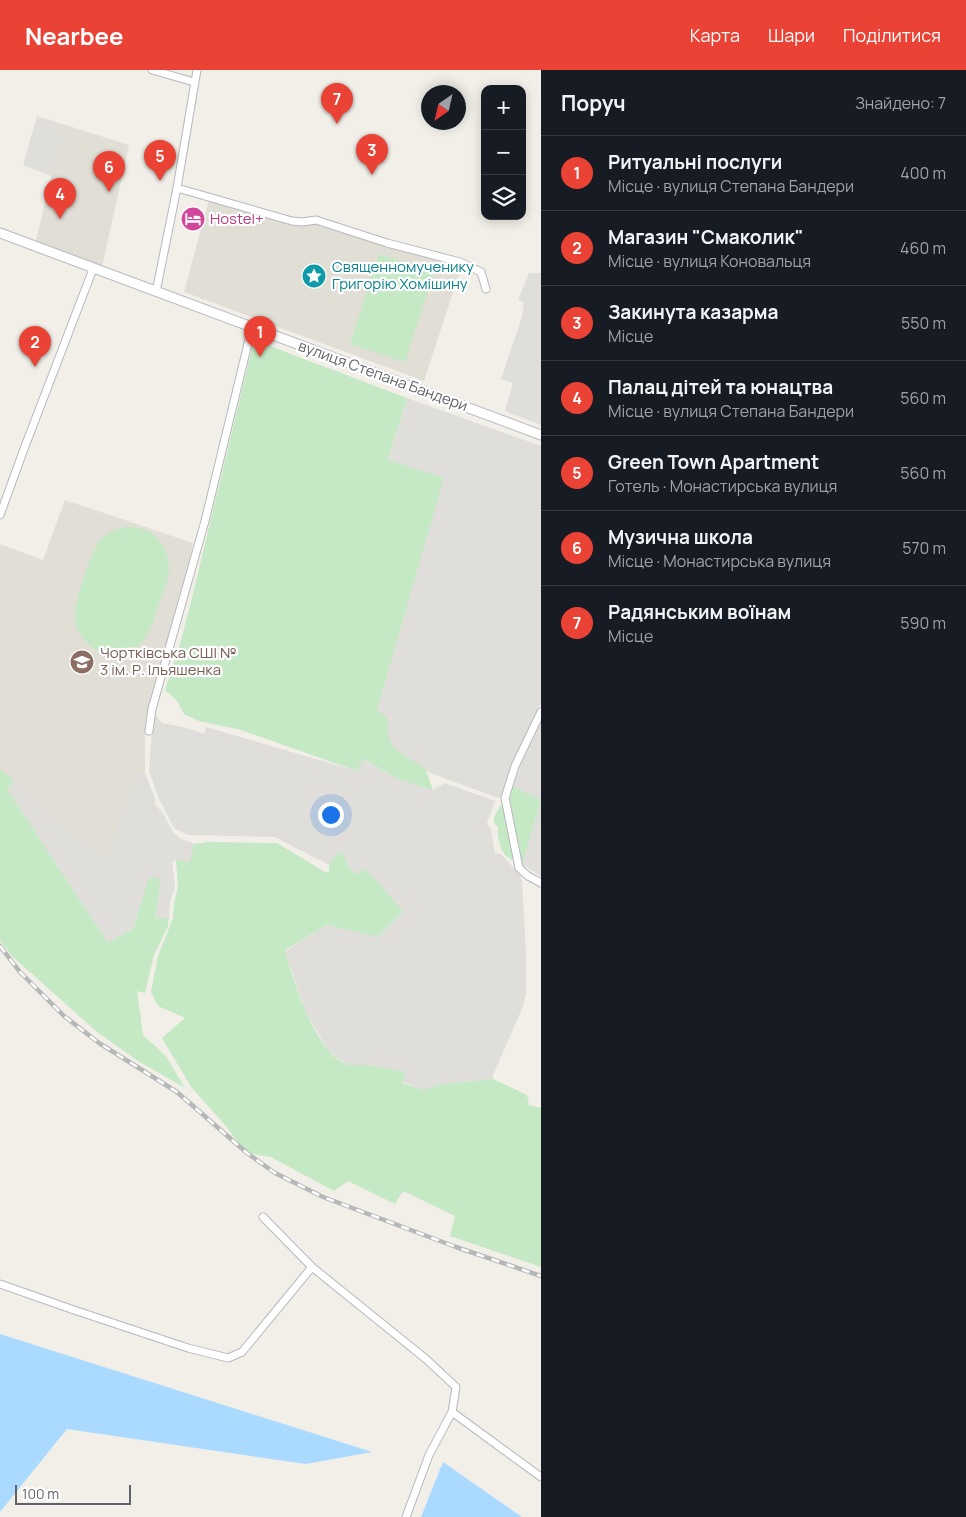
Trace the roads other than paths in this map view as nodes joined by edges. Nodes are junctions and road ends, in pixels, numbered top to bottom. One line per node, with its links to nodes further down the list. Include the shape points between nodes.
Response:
1 (152, 70): 3 (street)
2 (196, 70): 3 (street)
3 (194, 82): 4 (street)
4 (177, 188): 7 (street, via 292,221 316,220 460,262 481,272); 8 (street)
5 (0, 233): 6 (street, вулиця Степана Бандери)
6 (93, 269): 8 (street, вулиця Степана Бандери); 11 (street)
7 (486, 289)
8 (156, 292): 9 (street, вулиця Степана Бандери)
9 (252, 327): 10 (street, вулиця Степана Бандери); 13 (street, via 206,521 152,709)
10 (541, 435)
11 (0, 515)
12 (541, 712): 14 (street, via 515,766 505,798 519,868)
13 (149, 731)
14 (541, 882)
15 (263, 1217): 16 (street)
16 (312, 1267): 17 (street, via 242,1352 228,1358 188,1348); 18 (street, via 426,1358 456,1387)
17 (0, 1284)
18 (452, 1412): 19 (street); 20 (street, via 429,1455)
19 (541, 1477)
20 (406, 1517)

